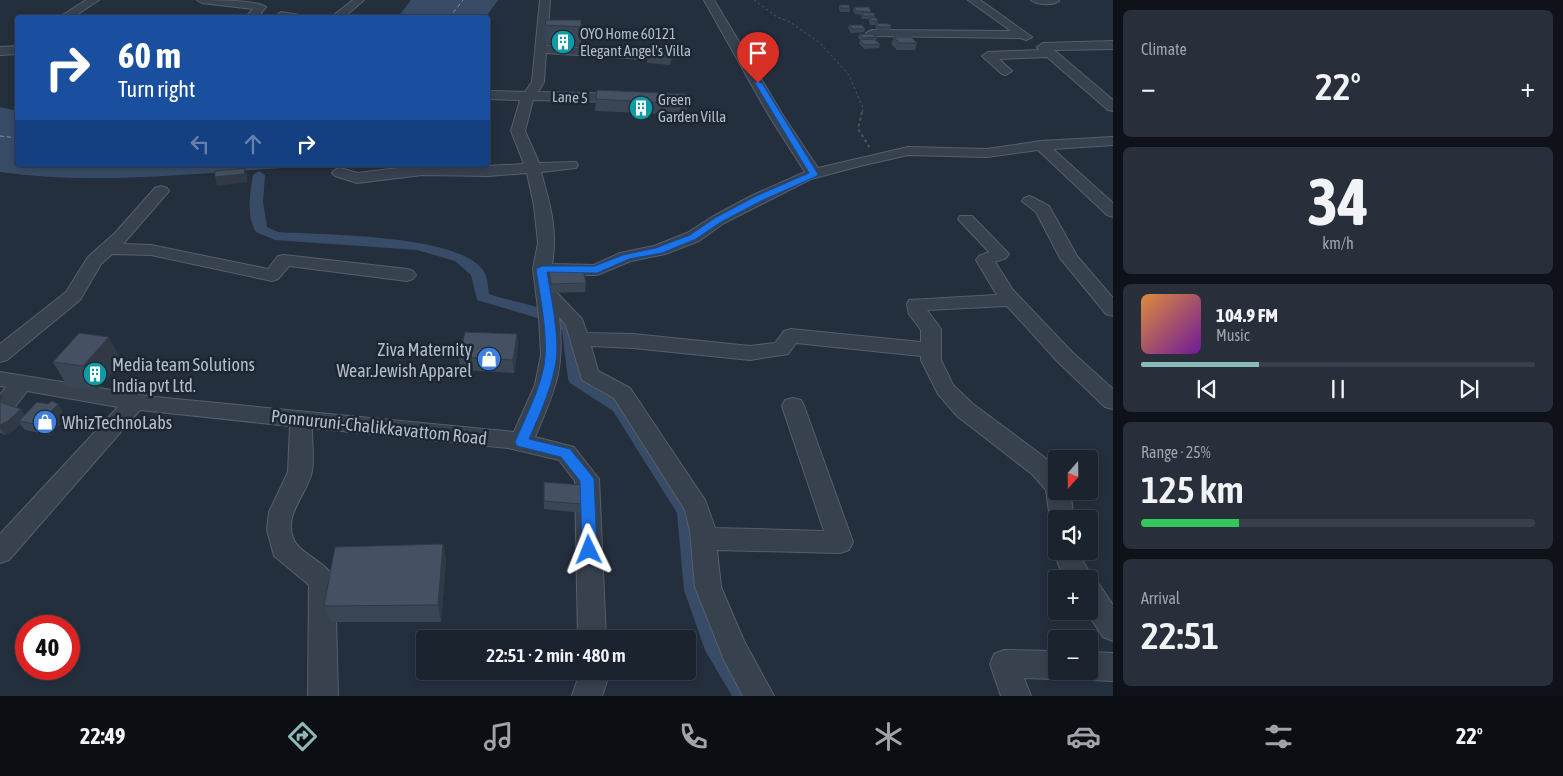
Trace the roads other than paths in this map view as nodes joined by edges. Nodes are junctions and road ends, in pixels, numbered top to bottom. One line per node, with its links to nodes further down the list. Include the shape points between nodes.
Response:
1 (94, 0): 9 (street)
2 (202, 0): 10 (street, via 262,7)
3 (359, 0): 11 (street)
4 (545, 0): 15 (street)
5 (709, 0): 30 (street)
6 (973, 0): 13 (street)
7 (1036, 0): 8 (street)
8 (1054, 1)
9 (68, 15)
10 (253, 15)
11 (340, 15)
12 (872, 32): 13 (street)
13 (1024, 36): 17 (street)
14 (1113, 45): 17 (street)
15 (542, 49): 19 (street); 22 (street, via 538,82)
16 (15, 50): 18 (street)
17 (1046, 50): 20 (street, via 988,56); 24 (street)
18 (0, 51)
19 (645, 55)
20 (1006, 71)
21 (490, 95): 22 (street, Lane 5)
22 (529, 96): 23 (street, Lane 5); 28 (street, via 518,131)
23 (632, 98)
24 (1113, 107)
25 (1113, 141): 26 (street)
26 (1041, 145): 30 (street, via 987,153 908,151); 33 (street)
27 (572, 165): 28 (street)
28 (532, 167): 29 (street, via 488,171 422,170 357,178); 36 (street, via 547,243)
29 (340, 173)
30 (814, 174): 36 (street, via 760,198 693,237 659,250 626,257 597,270)
31 (161, 191): 35 (street)
32 (1030, 200): 40 (street, via 1042,208 1069,258)
33 (1113, 212)
34 (966, 219): 39 (street, via 1000,254 985,260)
35 (108, 249): 37 (street, via 151,250 272,275 284,260); 43 (street, via 94,261 73,296)
36 (542, 269): 38 (street)
37 (407, 275)
38 (545, 292): 41 (street, via 575,323); 50 (street, via 550,365)
39 (1012, 300): 42 (street, via 916,304 931,329); 45 (street, via 1065,357)
40 (1113, 310)
41 (581, 340): 42 (street, via 633,341 750,352 781,349 791,336); 52 (street, via 589,375 622,393 696,506)
42 (930, 350): 51 (street, via 938,376 952,398)
43 (0, 355)
44 (11, 381): 46 (street, Ponnuruni-Chalikkavattom Road); 48 (street)
45 (1113, 401)
46 (136, 402): 49 (street, Ponnuruni-Chalikkavattom Road); 53 (street)
47 (793, 406): 52 (street, via 840,542)
48 (0, 410)
49 (301, 419): 50 (street, Ponnuruni-Chalikkavattom Road); 61 (street, via 300,472 281,512 279,530 283,548 322,580)
50 (521, 442): 56 (street, Ponnuruni-Chalikkavattom Road, via 566,453 587,479)
51 (1048, 476)
52 (703, 539): 63 (street, via 708,587 734,650)
53 (0, 552)
54 (1098, 606): 55 (street)
55 (1113, 628)
56 (592, 630)
57 (1048, 666): 64 (street, via 1004,664)
58 (1098, 666): 59 (street)
59 (1113, 667)
60 (592, 680): 62 (street)
61 (323, 696)
62 (587, 696)
63 (759, 696)
64 (1016, 696)

